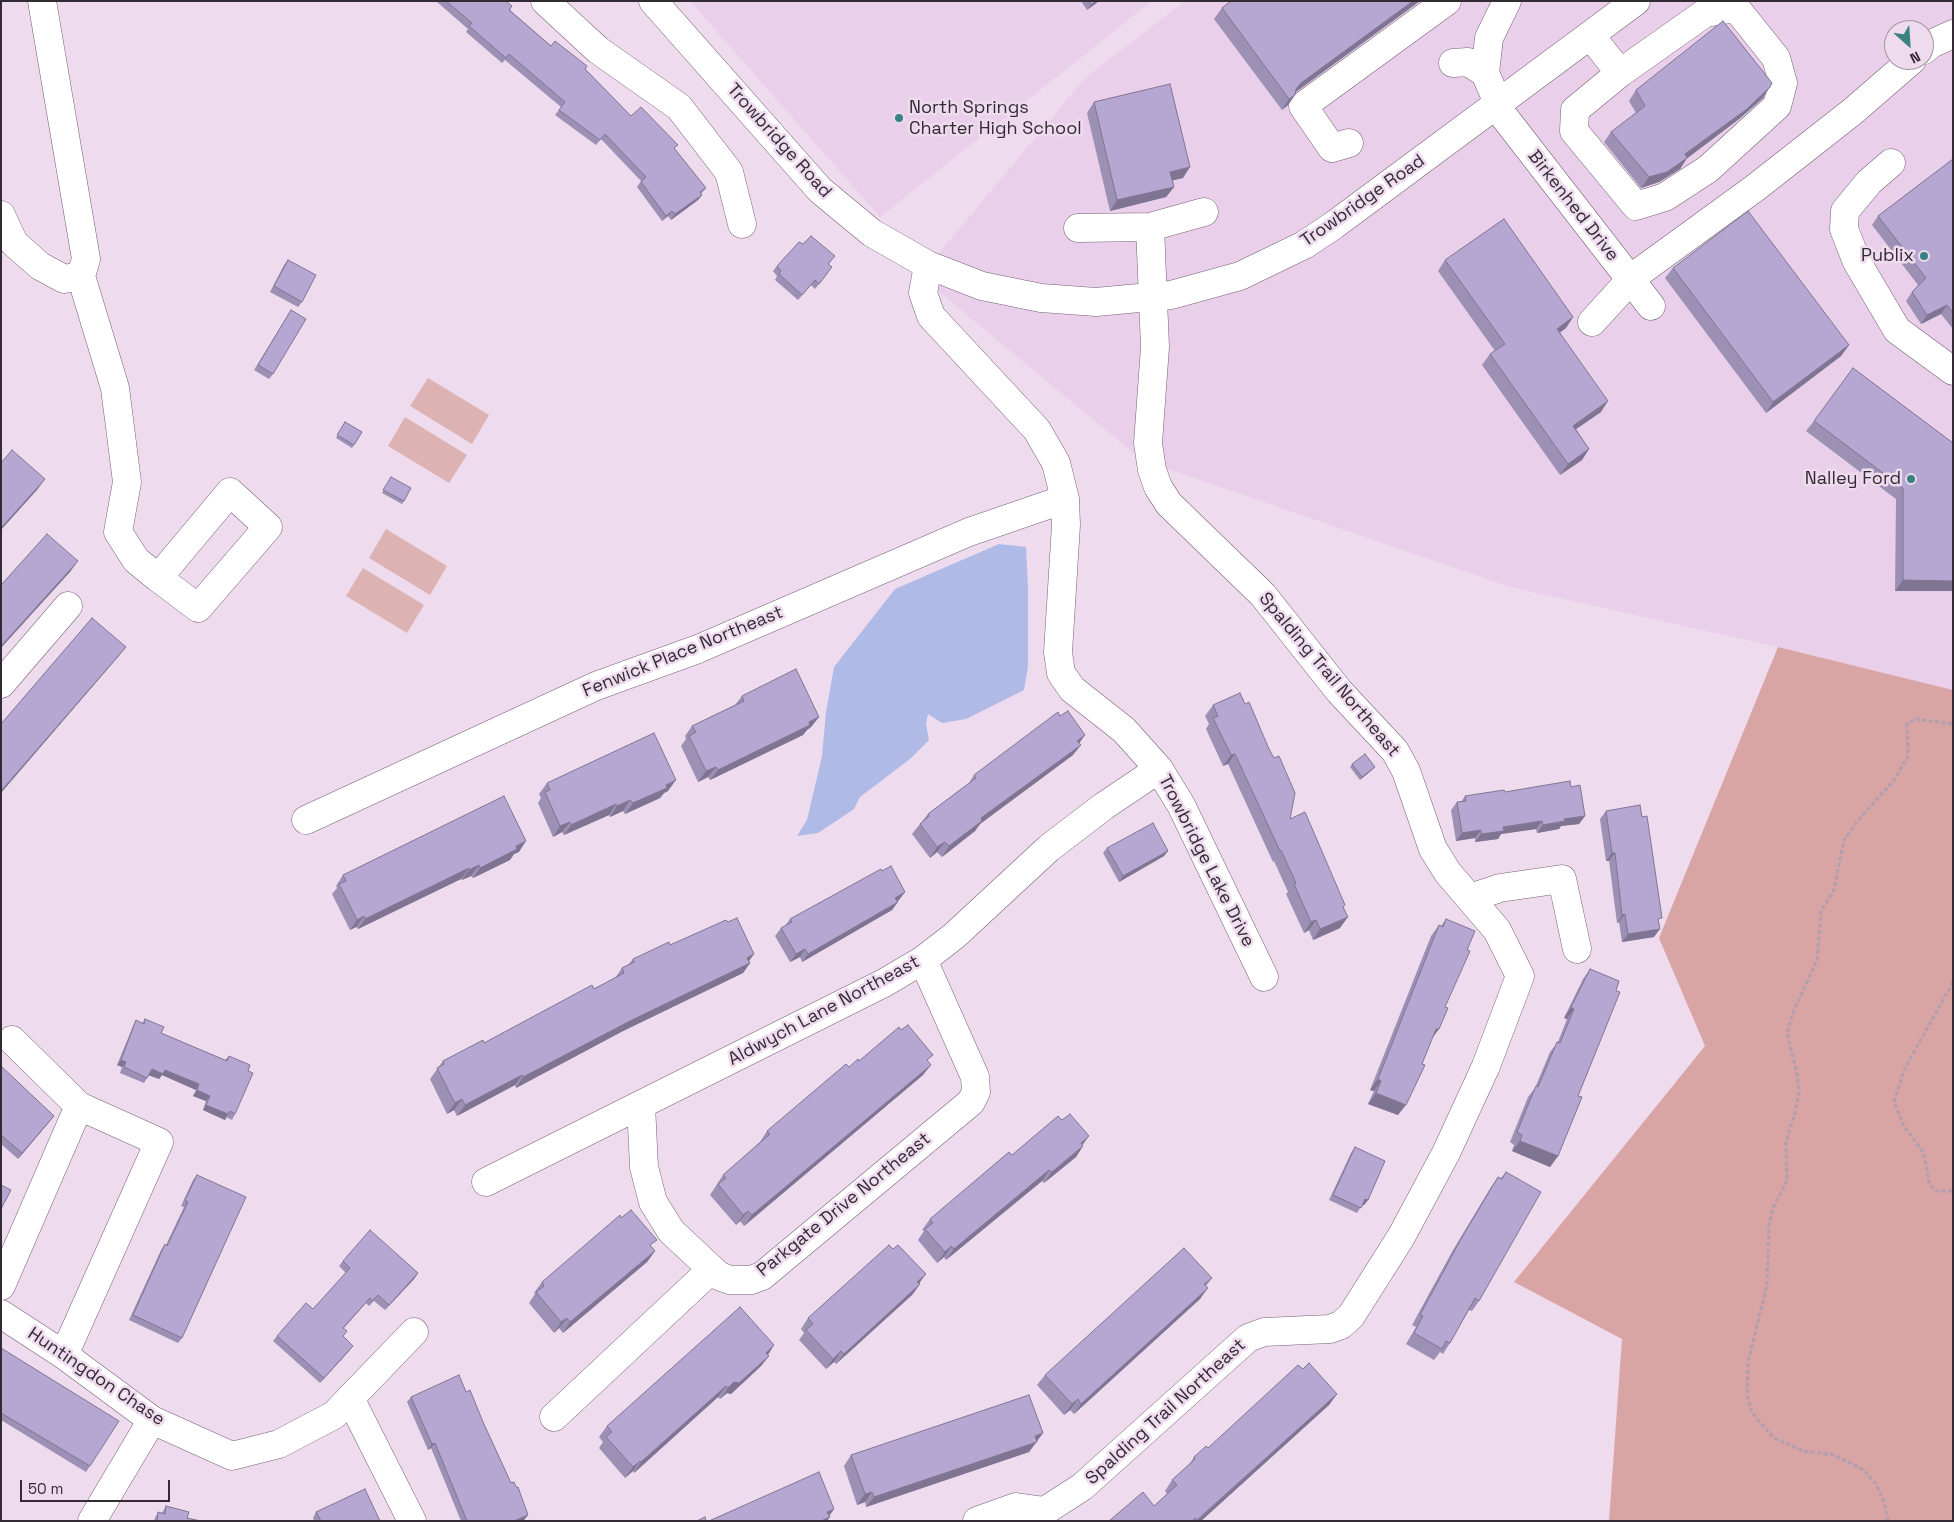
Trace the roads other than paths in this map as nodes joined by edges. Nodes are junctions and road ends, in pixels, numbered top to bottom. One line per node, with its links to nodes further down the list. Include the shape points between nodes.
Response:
1 (42, 1): 23 (street, via 86,259)
2 (545, 1): 19 (street, via 598,50 679,107 729,172)
3 (654, 1): 22 (street, Trowbridge Road, via 820,190 872,233)
4 (1447, 1): 15 (street, via 1303,106 1332,148)
5 (1507, 1): 12 (street, via 1489,38)
6 (1636, 1): 8 (street, Trowbridge Road)
7 (1953, 34): 9 (street)
8 (1590, 35): 13 (street); 14 (street, Trowbridge Road)
9 (1934, 43)
10 (1453, 63): 12 (street, via 1468,62)
11 (1900, 70): 24 (street, via 1755,188)
12 (1485, 73): 14 (street, Birkenhed Drive)
13 (1620, 73): 13 (street, via 1575,110 1574,131 1636,206 1665,197 1708,169 1777,106 1783,83 1776,58 1736,8 1705,14)
14 (1496, 104): 24 (street, Birkenhed Drive); 25 (street, Trowbridge Road, via 1304,245 1240,276)
15 (1349, 143)
16 (1891, 163): 28 (street, via 1869,182 1845,211 1844,229 1857,262 1897,330)
17 (1204, 212): 20 (street)
18 (1, 215): 23 (street, via 14,243 40,266 64,279)
19 (742, 224)
20 (1150, 227): 21 (street); 25 (street, Spalding Trail Northeast)
21 (1078, 228)
22 (928, 265): 25 (street, Trowbridge Road, via 982,286 1041,298 1096,302); 29 (street, Trowbridge Lake Drive, via 923,293 931,316 1037,430 1056,463)
23 (81, 276): 30 (street, via 115,388 127,482 118,532 136,560)
24 (1630, 279): 26 (street, Birkenhed Drive); 27 (street)
25 (1154, 298): 35 (street, Spalding Trail Northeast, via 1155,347 1148,443 1158,487 1169,504 1263,595 1339,692 1394,751 1406,771 1433,849 1448,874)
26 (1651, 306)
27 (1592, 322)
28 (1953, 371)
29 (1065, 498): 33 (street, Trowbridge Lake Drive, via 1058,652 1061,672 1072,689 1124,730); 34 (street, Fenwick Place Northeast, via 969,532 698,649 596,686)
30 (158, 578)
31 (68, 606): 32 (street)
32 (1, 684)
33 (1159, 770): 37 (street, Aldwych Lane Northeast, via 1049,848 954,936); 38 (street, Trowbridge Lake Drive, via 1181,805)
34 (306, 820)
35 (1470, 898): 36 (street, via 1500,888 1562,879); 51 (street, Spalding Trail Northeast, via 1497,930 1520,976 1486,1066 1446,1152 1401,1237 1351,1316 1330,1329 1264,1332 1248,1338 1082,1488)
36 (1577, 949)
37 (923, 960): 40 (street, Aldwych Lane Northeast, via 884,983); 43 (street, Parkgate Drive Northeast, via 975,1077 976,1092 971,1102 762,1276 751,1280 730,1280)
38 (1264, 976)
39 (12, 1040): 41 (street)
40 (641, 1105): 42 (street, Aldwych Lane Northeast); 43 (street, via 644,1167 653,1202 671,1230)
41 (79, 1106): 44 (street); 47 (street, via 158,1142)
42 (486, 1182)
43 (711, 1270): 49 (street)
44 (1, 1286)
45 (1, 1314): 47 (street, Huntingdon Chase)
46 (414, 1332): 48 (street, Huntingdon Chase)
47 (64, 1355): 50 (street, Huntingdon Chase)
48 (350, 1398): 50 (street, Huntingdon Chase, via 334,1415 279,1444 232,1456); 53 (street)
49 (554, 1417)
50 (152, 1420): 52 (street)
51 (1037, 1516): 54 (street, via 1016,1507)
52 (92, 1521)
53 (412, 1521)
54 (977, 1521)

